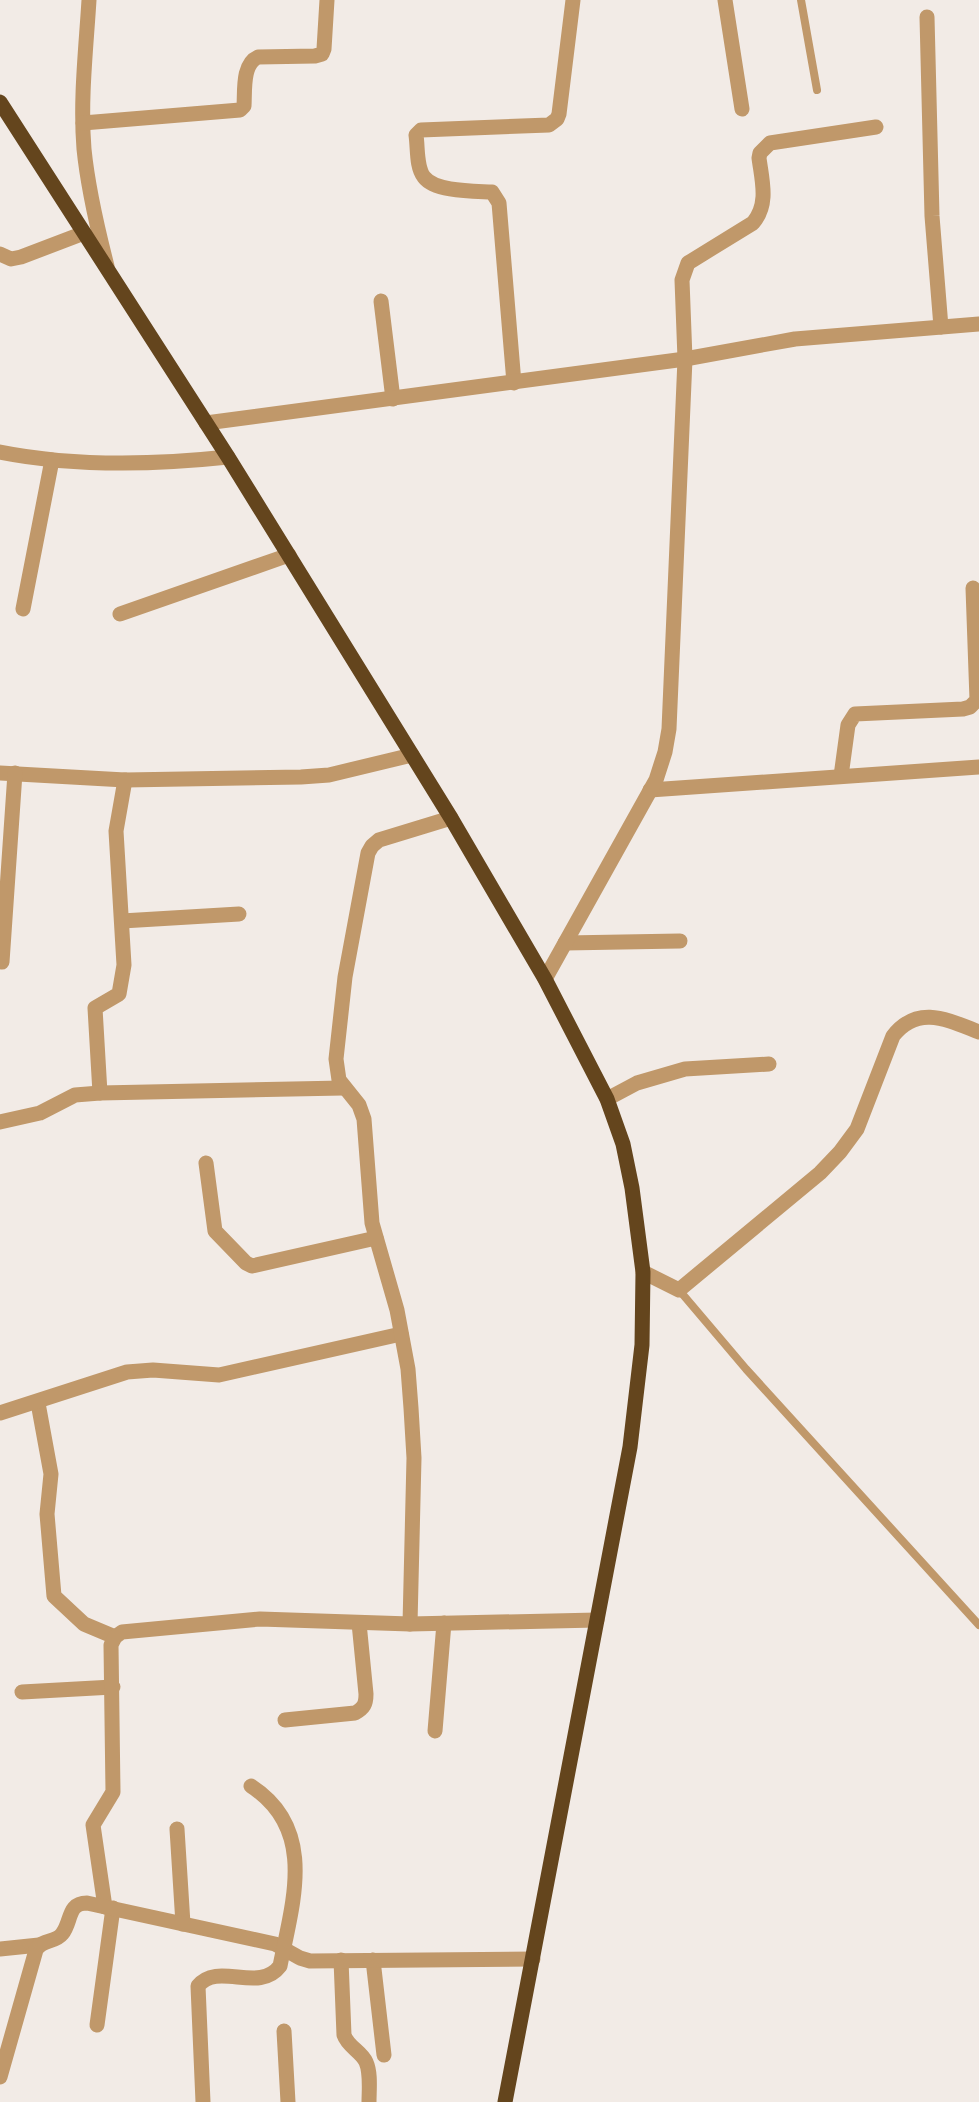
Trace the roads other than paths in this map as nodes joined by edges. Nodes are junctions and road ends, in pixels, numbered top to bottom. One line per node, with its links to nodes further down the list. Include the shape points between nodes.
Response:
1 (89, 0): 10 (street)
2 (327, 0): 10 (street, via 322,54 253,59 247,69 244,106 240,110)
3 (572, 0): 19 (street, via 559,114 554,123 421,130 416,135 424,178 441,187 492,192 499,203)
4 (725, 0): 9 (street)
5 (801, 0): 7 (lane)
6 (927, 17): 17 (street, via 932,216)
7 (817, 90)
8 (0, 102): 12 (highway)
9 (742, 109)
10 (83, 123): 14 (street, via 90,193)
11 (876, 127): 18 (street, via 770,144 760,153 764,205 760,216 688,263 684,270)
12 (84, 233): 13 (street, via 16,258 4,258); 14 (highway)
13 (0, 254)
14 (109, 271): 21 (highway)
15 (381, 301): 20 (street)
16 (979, 324): 17 (street)
17 (941, 327): 18 (street, via 795,339)
18 (685, 359): 19 (street); 34 (street, via 669,729 665,752)
19 (514, 383): 20 (street)
20 (394, 399): 21 (street)
21 (206, 423): 23 (highway)
22 (0, 452): 24 (street)
23 (228, 457): 24 (street, via 159,463); 25 (highway)
24 (52, 460): 27 (street)
25 (289, 555): 28 (street); 29 (highway)
26 (973, 588): 32 (street, via 975,704 963,709 855,714 848,725)
27 (23, 610)
28 (120, 614)
29 (412, 755): 33 (street, via 329,775); 35 (highway)
30 (979, 767): 32 (street)
31 (7, 773): 33 (street); 40 (street)
32 (841, 776): 34 (street)
33 (124, 780): 37 (street, via 116,831)
34 (650, 790): 39 (street)
35 (451, 818): 41 (highway); 44 (street, via 379,840 368,853 345,977 336,1059)
36 (239, 914): 37 (street)
37 (122, 921): 45 (street, via 124,965 118,994 95,1008)
38 (680, 941): 39 (street)
39 (565, 943): 41 (street)
40 (2, 962)
41 (545, 979): 46 (highway)
42 (979, 1032): 51 (street, via 938,1017 924,1017 901,1026 893,1036 857,1129 840,1152)
43 (769, 1064): 46 (street, via 685,1069 637,1083)
44 (344, 1088): 45 (street); 49 (street, via 358,1105 364,1119 368,1190)
45 (100, 1092): 47 (street, via 76,1095 40,1113)
46 (607, 1099): 50 (highway, via 623,1144)
47 (0, 1122)
48 (206, 1164): 49 (street, via 216,1231 252,1266)
49 (376, 1238): 52 (street)
50 (643, 1272): 51 (street); 55 (highway, via 639,1385)
51 (679, 1290): 59 (lane, via 746,1369)
52 (401, 1334): 53 (street, via 219,1374 152,1370 127,1372); 58 (street, via 408,1369 414,1458)
53 (38, 1403): 54 (street); 60 (street, via 51,1474 48,1514 54,1596 84,1624)
54 (0, 1413)
55 (597, 1620): 57 (street); 72 (highway)
56 (359, 1622): 58 (street); 60 (street, via 260,1619 130,1630); 63 (street, via 366,1694 363,1709 355,1713)
57 (444, 1623): 58 (street); 64 (street)
58 (410, 1624)
59 (979, 1625)
60 (115, 1637): 61 (street, via 112,1645)
61 (113, 1688): 62 (street); 67 (street, via 114,1792 94,1825)
62 (22, 1692)
63 (285, 1720)
64 (435, 1730)
65 (252, 1786): 70 (street, via 269,1797 281,1812 294,1845 295,1882)
66 (178, 1829): 68 (street)
67 (109, 1907): 68 (street); 69 (street, via 79,1903 74,1906 60,1936); 75 (street)
68 (183, 1924): 70 (street)
69 (39, 1945): 71 (street); 77 (street)
70 (284, 1947): 73 (street, via 310,1961); 80 (street, via 280,1966 269,1977 211,1977 198,1986)
71 (0, 1949)
72 (533, 1959): 74 (street); 83 (highway)
73 (341, 1960): 74 (street); 82 (street, via 344,2035 366,2061)
74 (373, 1960): 78 (street)
75 (97, 2025)
76 (284, 2031): 81 (street)
77 (3, 2051): 79 (street)
78 (384, 2055)
79 (0, 2076)
80 (203, 2102)
81 (288, 2102)
82 (369, 2102)
83 (505, 2102)

